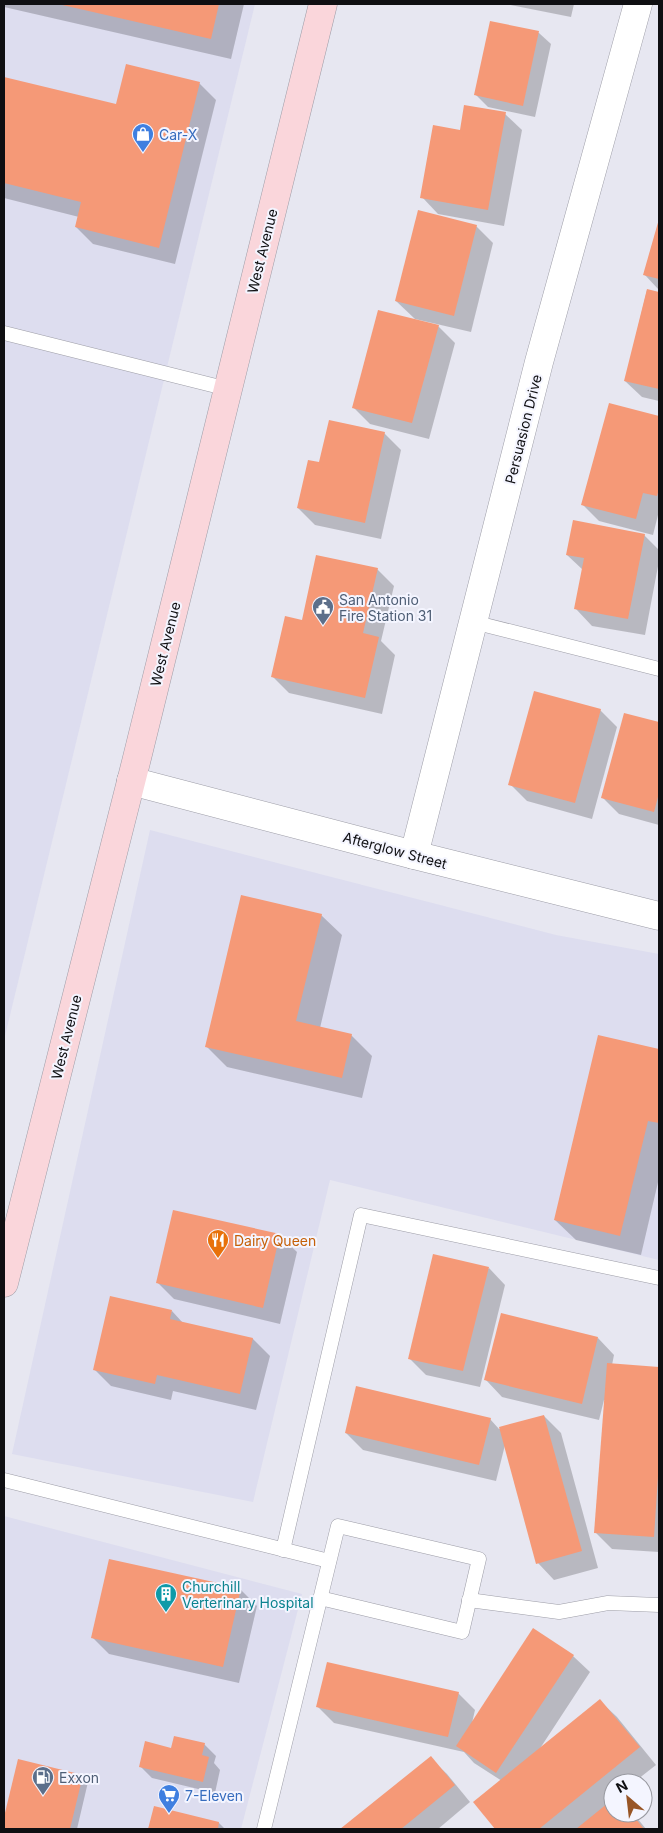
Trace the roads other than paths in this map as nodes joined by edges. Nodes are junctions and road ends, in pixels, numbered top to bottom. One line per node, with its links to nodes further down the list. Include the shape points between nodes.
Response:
1 (323, 4): 4 (main road, West Avenue)
2 (638, 4): 5 (street, Persuasion Drive, via 539,362)
3 (4, 333): 4 (lane)
4 (228, 389): 7 (main road, West Avenue)
5 (474, 622): 6 (lane); 8 (street, Persuasion Drive)
6 (659, 669)
7 (131, 781): 8 (street, Afterglow Street); 11 (main road, West Avenue)
8 (414, 855): 9 (street, Afterglow Street)
9 (659, 916)
10 (659, 1278): 13 (lane, via 361,1215)
11 (4, 1283)
12 (4, 1480): 13 (lane)
13 (283, 1550): 14 (lane)
14 (329, 1561): 15 (lane); 16 (lane, via 338,1526 479,1559)
15 (320, 1598): 16 (lane, via 462,1632); 18 (lane)
16 (469, 1600): 17 (lane, via 558,1612 608,1603)
17 (659, 1605)
18 (264, 1829)

